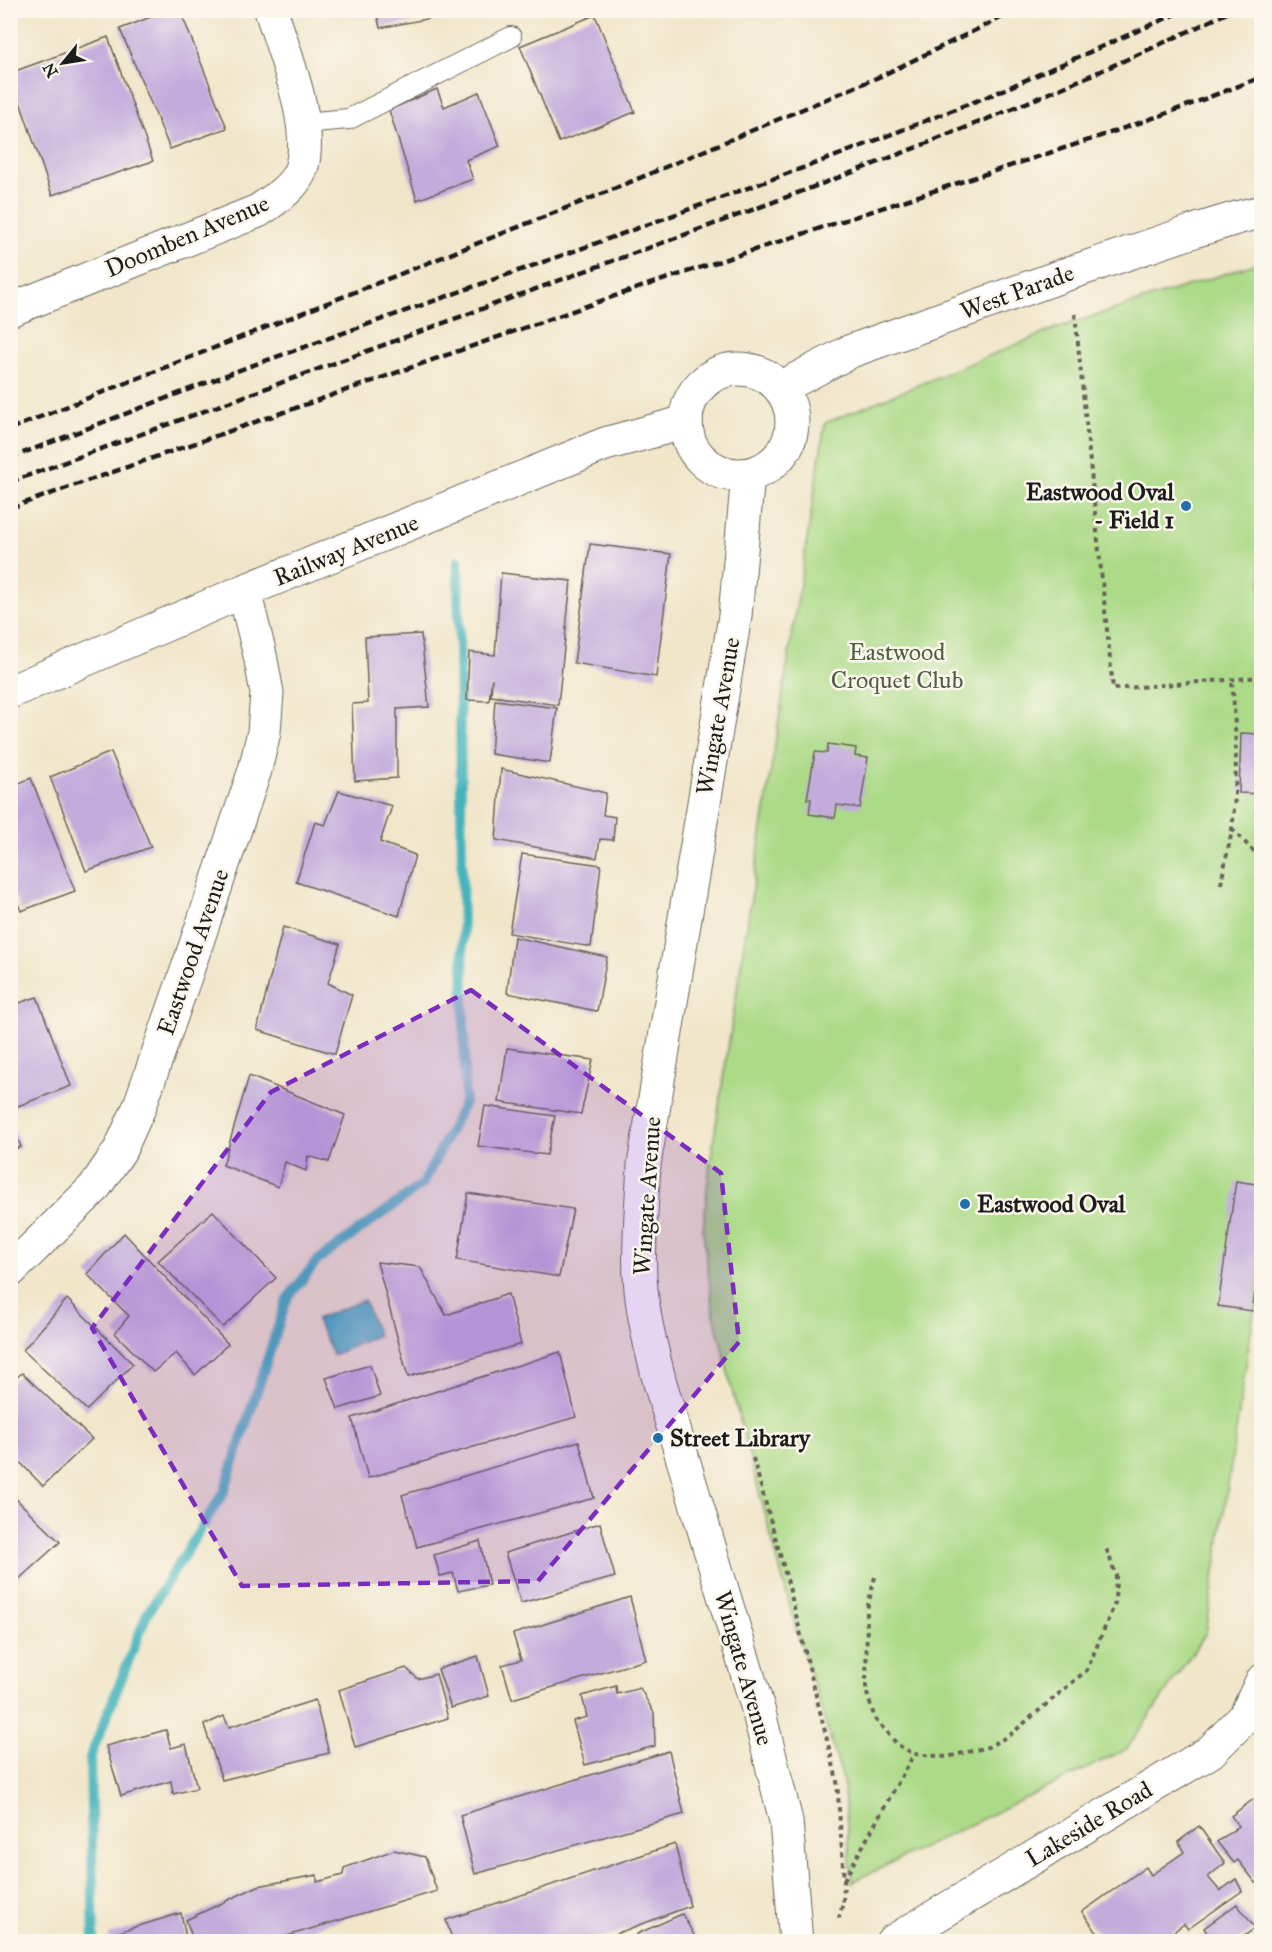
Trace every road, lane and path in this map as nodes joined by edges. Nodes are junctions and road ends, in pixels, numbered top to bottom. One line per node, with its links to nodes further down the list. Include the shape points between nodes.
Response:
1 (271, 10): 3 (street, Doomben Avenue)
2 (511, 37): 3 (lane, via 349,119)
3 (303, 123): 5 (street, Doomben Avenue, via 301,171 283,194 258,211)
4 (1262, 212): 7 (street, West Parade, via 1194,231 851,351)
5 (10, 310)
6 (1075, 314): 12 (path, via 1113,689)
7 (780, 388): 8 (street, via 750,370 727,370 698,389 687,410); 9 (street, via 792,417 787,446 778,460)
8 (686, 422): 9 (street, via 688,437 705,463 718,471); 10 (street, Railway Avenue, via 605,444)
9 (748, 475): 25 (street, Wingate Avenue, via 735,616 644,1165 640,1278 647,1332 660,1383 758,1709 786,1821)
10 (244, 591): 13 (street, Railway Avenue); 17 (street, Eastwood Avenue, via 267,693 264,732 255,770 188,968 139,1108 120,1150 94,1188)
11 (1262, 677): 12 (path)
12 (1232, 680): 14 (path, via 1236,735)
13 (10, 693)
14 (1232, 828): 15 (path); 16 (path)
15 (1262, 860)
16 (1221, 884)
17 (10, 1271)
18 (753, 1458): 23 (path, via 837,1780)
19 (1105, 1545): 22 (path, via 1116,1575 1115,1603 1087,1670 1010,1735 988,1747 947,1757)
20 (875, 1577): 22 (path, via 867,1609 866,1690 875,1719 898,1745)
21 (1262, 1681): 26 (street, Lakeside Road, via 1245,1717 1210,1752)
22 (914, 1754): 23 (path)
23 (844, 1881): 24 (path)
24 (839, 1918)
25 (796, 1941)
26 (892, 1941)

